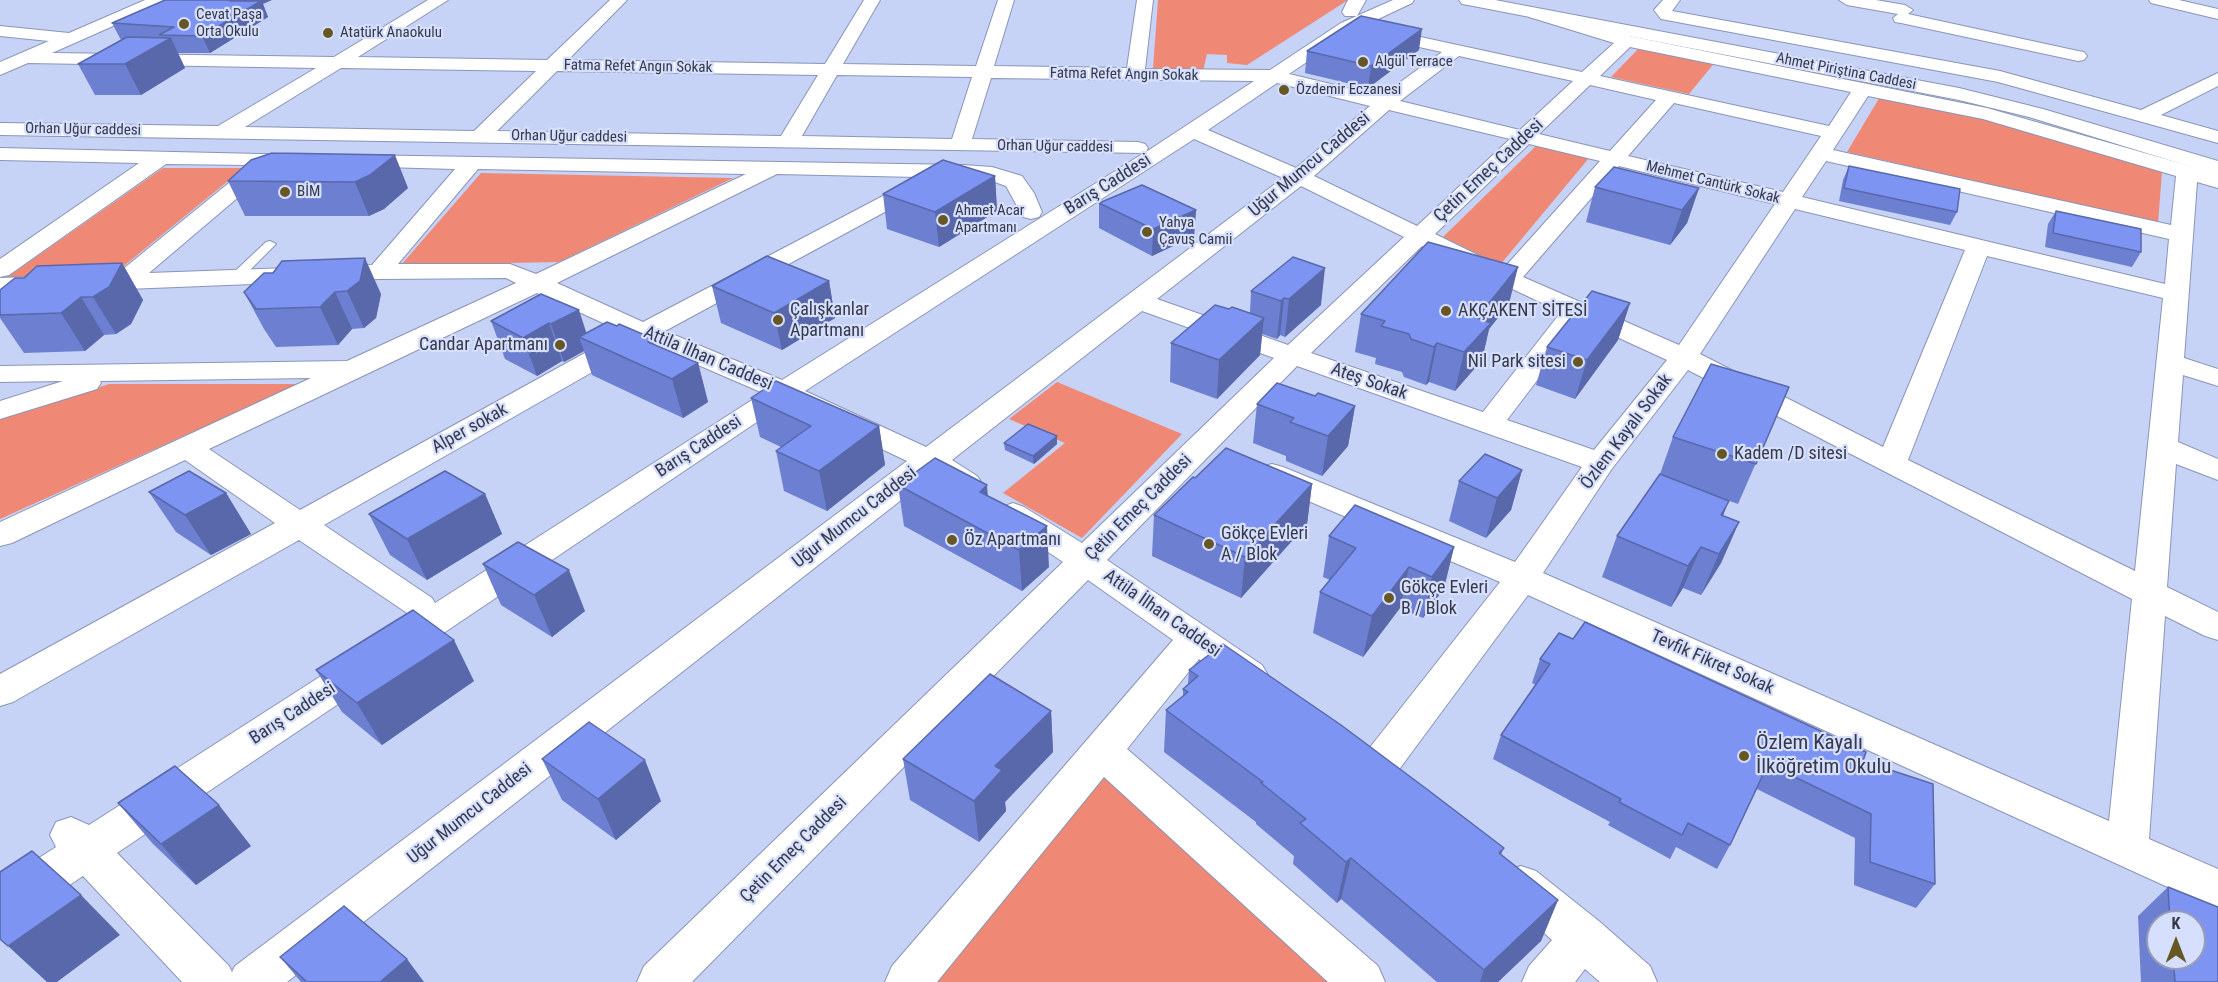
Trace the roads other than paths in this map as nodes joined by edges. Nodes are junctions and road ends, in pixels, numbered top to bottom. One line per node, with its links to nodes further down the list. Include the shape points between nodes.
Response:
1 (159, 0): 20 (street)
2 (440, 0): 26 (street)
3 (620, 0): 27 (street)
4 (872, 0): 29 (street)
5 (1005, 0): 30 (street)
6 (1145, 0): 31 (street)
7 (1406, 0): 16 (street, Barış Caddesi)
8 (1468, 0): 13 (street, Ahmet Piriştina Caddesi)
9 (1540, 0): 15 (street, Ahmet Piriştina Caddesi)
10 (1846, 0): 14 (street)
11 (2157, 0): 17 (street)
12 (1670, 7): 18 (street)
13 (1520, 9): 21 (street); 55 (street, Ahmet Piriştina Caddesi, via 1959,94)
14 (1907, 9): 23 (street); 24 (street)
15 (1597, 11): 18 (street); 48 (street, Ahmet Piriştina Caddesi, via 1993,87)
16 (1351, 13): 22 (street); 32 (street, Barış Caddesi)
17 (2218, 14)
18 (1728, 26): 23 (street)
19 (0, 31): 20 (street)
20 (70, 38): 25 (street)
21 (1626, 41): 33 (street, Çetin Emeç Caddesi); 35 (street)
22 (1456, 50): 33 (street); 37 (street, Uğur Mumcu Caddesi)
23 (1882, 55): 38 (street, via 2039,86)
24 (2078, 56)
25 (26, 58): 26 (street, Fatma Refet Angın Sokak); 28 (street)
26 (337, 63): 27 (street, Fatma Refet Angın Sokak); 41 (street)
27 (553, 66): 29 (street, Fatma Refet Angın Sokak); 42 (street)
28 (0, 69)
29 (832, 70): 30 (street, Fatma Refet Angın Sokak); 50 (street)
30 (984, 72): 31 (street, Fatma Refet Angın Sokak); 46 (street)
31 (1134, 74): 32 (street, Fatma Refet Angın Sokak)
32 (1261, 76): 37 (street, Mehmet Cantürk Sokak); 40 (street, Barış Caddesi); 47 (street, Barış Caddesi)
33 (1588, 78): 36 (street); 43 (street, Çetin Emeç Caddesi)
34 (2218, 80): 38 (street)
35 (1864, 88): 45 (street, Özlem Kayalı Sokak); 57 (street, via 1987,114)
36 (1670, 96): 45 (street); 52 (street)
37 (1384, 103): 43 (street, Mehmet Cantürk Sokak); 58 (street, Uğur Mumcu Caddesi)
38 (2143, 116): 44 (street)
39 (0, 129): 41 (street, Orhan Uğur caddesi)
40 (1193, 131): 58 (street); 84 (street, Barış Caddesi)
41 (224, 132): 42 (street, Orhan Uğur caddesi)
42 (481, 135): 50 (street, Orhan Uğur caddesi)
43 (1525, 137): 52 (street, Mehmet Cantürk Sokak); 63 (street, Çetin Emeç Caddesi)
44 (2218, 137)
45 (1827, 143): 60 (street, Özlem Kayalı Sokak); 62 (street)
46 (960, 145): 47 (street, Orhan Uğur caddesi); 50 (street, Orhan Uğur caddesi)
47 (1138, 148): 61 (street, Barış Caddesi)
48 (2218, 151)
49 (0, 154): 51 (street)
50 (781, 156): 54 (street); 56 (street); 71 (street)
51 (162, 157): 53 (street); 66 (street)
52 (1614, 158): 60 (street, Mehmet Cantürk Sokak); 69 (street)
53 (271, 160): 54 (street); 70 (street)
54 (472, 163): 67 (street)
55 (2218, 168)
56 (944, 171): 61 (street, via 992,174 1014,181); 76 (street, Alper sokak)
57 (2187, 172): 59 (street); 62 (street)
58 (1299, 177): 63 (street); 74 (street, Uğur Mumcu Caddesi)
59 (2218, 181)
60 (1790, 201): 65 (street, Mehmet Cantürk Sokak); 78 (street, Özlem Kayalı Sokak)
61 (1031, 212): 84 (street, Barış Caddesi)
62 (2180, 234): 73 (street)
63 (1418, 237): 69 (street); 77 (street, Çetin Emeç Caddesi)
64 (270, 244): 68 (lane)
65 (1978, 248): 73 (street, Mehmet Cantürk Sokak); 92 (street)
66 (0, 270)
67 (379, 272): 68 (street, Attila İlhan Caddesi); 71 (street, Attila İlhan Caddesi, via 510,271)
68 (236, 277): 70 (street, Attila İlhan Caddesi)
69 (1507, 279): 75 (street)
70 (124, 281): 72 (street, Attila İlhan Caddesi)
71 (539, 282): 76 (street, Attila İlhan Caddesi); 80 (street)
72 (0, 286)
73 (2176, 294): 79 (street)
74 (1137, 301): 77 (street, Ateş Sokak); 90 (street, Uğur Mumcu Caddesi)
75 (1577, 310): 78 (street); 86 (street)
76 (644, 332): 84 (street, Attila İlhan Caddesi); 94 (street, Alper sokak)
77 (1293, 355): 86 (street, Ateş Sokak); 87 (street, Çetin Emeç Caddesi)
78 (1684, 357): 91 (street, Özlem Kayalı Sokak); 92 (street)
79 (2170, 362): 83 (street); 88 (street)
80 (353, 369): 81 (street); 89 (street)
81 (125, 371): 82 (street); 85 (street)
82 (0, 374)
83 (2218, 378)
84 (774, 387): 90 (street, Attila İlhan Caddesi); 99 (street, Barış Caddesi); 108 (street, Barış Caddesi)
85 (0, 410)
86 (1489, 424): 91 (street, Ateş Sokak)
87 (1202, 445): 96 (street, Çetin Emeç Caddesi); 97 (street, Tevfik Fikret Sokak)
88 (2162, 446): 93 (street); 98 (street)
89 (186, 447): 94 (street); 95 (street)
90 (930, 460): 96 (street, Attila İlhan Caddesi); 116 (street, Uğur Mumcu Caddesi)
91 (1600, 463): 97 (street, Özlem Kayalı Sokak)
92 (1891, 464): 98 (street)
93 (2218, 470)
94 (300, 524): 99 (street); 102 (street, Alper sokak)
95 (0, 535)
96 (1086, 561): 101 (street, Attila İlhan Caddesi); 117 (street, Çetin Emeç Caddesi)
97 (1522, 578): 106 (street, Özlem Kayalı Sokak); 109 (street, Tevfik Fikret Sokak)
98 (2149, 593): 100 (street); 109 (street)
99 (420, 607): 108 (street, Barış Caddesi)
100 (2218, 627)
101 (1197, 637): 103 (street, Attila İlhan Caddesi); 105 (street)
102 (0, 692)
103 (1273, 692)
104 (1349, 746): 106 (street)
105 (1102, 751): 118 (street); 119 (street)
106 (1378, 767): 107 (street)
107 (1404, 789)
108 (78, 843): 111 (street, Barış Caddesi); 113 (street, Barış Caddesi); 115 (street)
109 (2127, 849): 112 (street, Tevfik Fikret Sokak)
110 (1494, 863): 114 (street)
111 (0, 880)
112 (2218, 890)
113 (0, 907)
114 (1584, 937): 120 (street); 121 (street)
115 (213, 982)
116 (251, 982)
117 (660, 982)
118 (908, 982)
119 (1362, 982)
120 (1545, 982)
121 (1634, 982)

